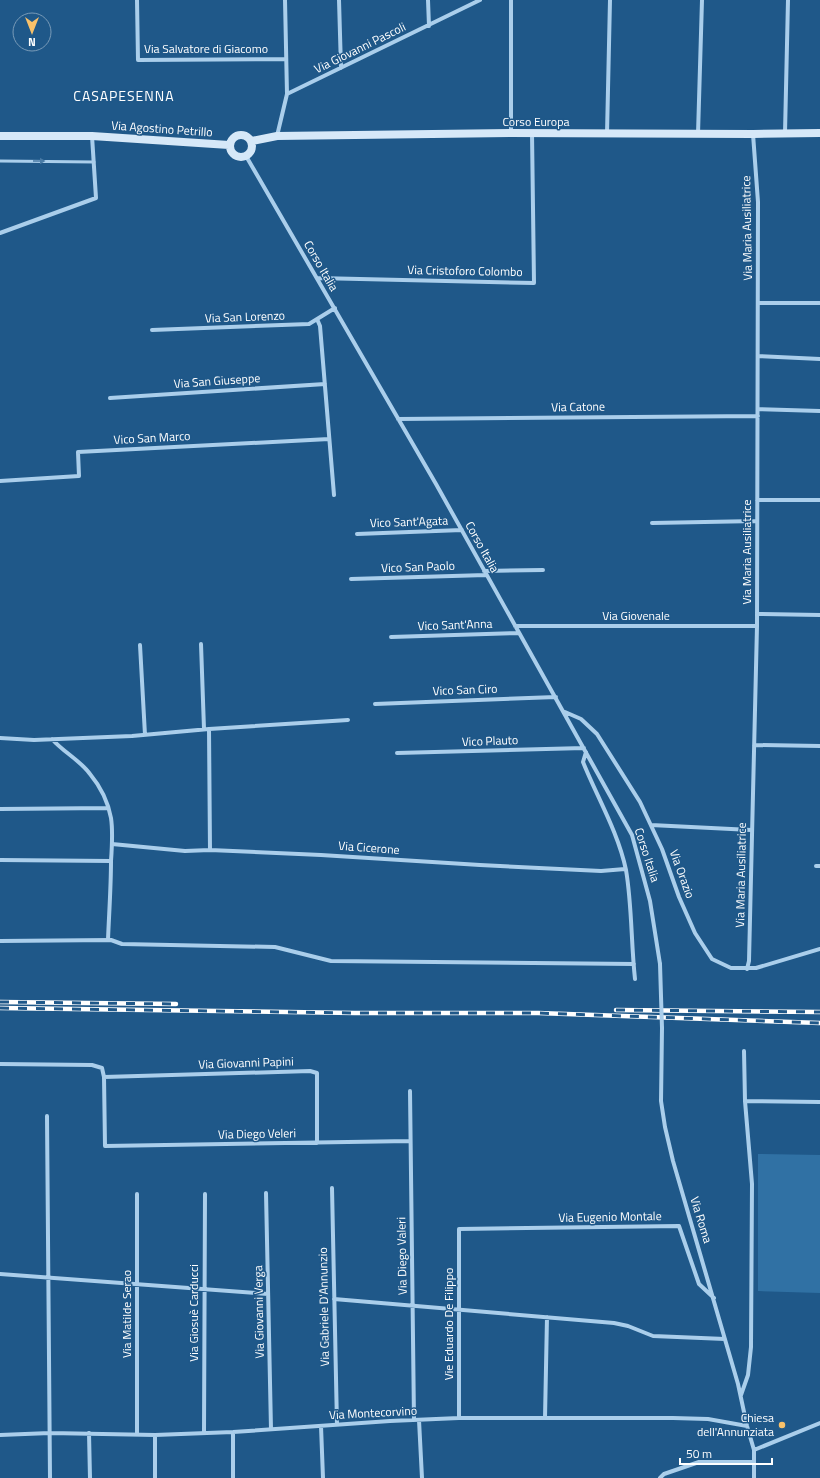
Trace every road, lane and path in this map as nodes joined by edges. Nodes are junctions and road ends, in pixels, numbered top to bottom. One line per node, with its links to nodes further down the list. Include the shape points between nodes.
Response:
1 (137, 0): 11 (street, Via Salvatore di Giacomo, via 138,60)
2 (285, 0): 11 (street)
3 (339, 0): 12 (street)
4 (428, 0): 10 (street)
5 (480, 0): 10 (street, Via Giovanni Pascoli)
6 (511, 0): 15 (street)
7 (610, 0): 17 (street)
8 (702, 0): 18 (street)
9 (788, 0): 20 (street)
10 (428, 26): 12 (street, Via Giovanni Pascoli)
11 (286, 59): 13 (street)
12 (341, 68): 13 (street, Via Giovanni Pascoli)
13 (287, 94): 23 (street)
14 (820, 133): 20 (street, Corso Europa)
15 (511, 134): 16 (street, Corso Europa); 23 (street, Corso Europa)
16 (532, 134): 17 (street, Corso Europa); 30 (street, Via Cristoforo Colombo, via 534,283)
17 (607, 134): 18 (street, Corso Europa)
18 (698, 134): 19 (street, Corso Europa)
19 (753, 134): 20 (street, Corso Europa); 31 (street, Via Maria Ausiliatrice, via 758,202)
20 (785, 134)
21 (0, 136): 22 (street, Via Agostino Petrillo)
22 (92, 136): 25 (street, Via Agostino Petrillo); 28 (street)
23 (277, 136): 24 (street, Corso Europa)
24 (252, 141): 25 (street, via 247,136 239,134 232,138); 26 (street, via 251,152)
25 (230, 146): 26 (street, via 235,156)
26 (246, 156): 30 (street, Corso Italia)
27 (0, 161): 28 (lane, one-way to 28)
28 (94, 162): 29 (street, via 96,198)
29 (0, 234)
30 (317, 278): 33 (street, Corso Italia)
31 (758, 303): 32 (street); 36 (street, Via Maria Ausiliatrice)
32 (820, 303)
33 (335, 308): 34 (street, Via San Lorenzo); 43 (street, Corso Italia)
34 (317, 319): 35 (street, Via San Lorenzo, via 309,324); 38 (street, via 320,326)
35 (152, 330)
36 (758, 356): 37 (street); 40 (street, Via Maria Ausiliatrice)
37 (820, 359)
38 (325, 384): 39 (street, Via San Giuseppe); 44 (street)
39 (110, 398)
40 (758, 409): 41 (street); 42 (street, Via Maria Ausiliatrice)
41 (820, 411)
42 (758, 416): 43 (street, Via Catone); 47 (street, Via Maria Ausiliatrice)
43 (398, 419): 51 (street, Corso Italia)
44 (330, 439): 45 (street, Vico San Marco, via 78,452 79,476); 46 (street)
45 (0, 480)
46 (334, 495)
47 (757, 500): 48 (street); 49 (street, Via Maria Ausiliatrice)
48 (820, 500)
49 (757, 522): 50 (street); 56 (street, Via Maria Ausiliatrice)
50 (652, 523)
51 (462, 530): 52 (street, Vico Sant'Agata); 54 (street, Corso Italia)
52 (357, 534)
53 (543, 570): 54 (street, Vico San Paolo)
54 (485, 573): 55 (street, Vico San Paolo); 58 (street, Corso Italia)
55 (351, 579)
56 (757, 614): 57 (street); 59 (street, Via Maria Ausiliatrice)
57 (820, 615)
58 (515, 626): 59 (street, Via Giovenale); 60 (street, Corso Italia)
59 (757, 626): 73 (street, Via Maria Ausiliatrice)
60 (518, 633): 61 (street, Vico Sant'Anna); 64 (street, Corso Italia)
61 (392, 637)
62 (201, 644): 68 (street)
63 (140, 645): 70 (street)
64 (556, 697): 65 (street, Vico San Ciro); 66 (street, Corso Italia)
65 (375, 704)
66 (564, 712): 75 (street, Corso Italia); 79 (street, Via Orazio, via 581,719 597,734 640,802)
67 (348, 720): 69 (street)
68 (204, 729): 69 (street); 70 (street)
69 (209, 729): 82 (street)
70 (145, 735): 72 (street)
71 (0, 738): 72 (street)
72 (52, 739): 77 (street, via 90,773 100,788)
73 (754, 745): 74 (street); 80 (street, Via Maria Ausiliatrice)
74 (820, 746)
75 (585, 750): 76 (street, Vico Plauto); 85 (street, via 583,762 616,838); 90 (street, Corso Italia, via 632,835 650,901)
76 (397, 753)
77 (108, 808): 78 (street); 81 (street)
78 (0, 809)
79 (651, 825): 80 (street); 91 (street, Via Orazio, via 695,933 712,959 731,968)
80 (751, 830): 91 (street, Via Maria Ausiliatrice)
81 (112, 844): 82 (street, Via Cicerone, via 185,851); 84 (street)
82 (210, 850): 85 (street, Via Cicerone, via 480,866 601,871)
83 (0, 860): 84 (street)
84 (111, 861): 86 (street)
85 (625, 869): 89 (street)
86 (108, 940): 87 (street); 89 (street, via 122,944 275,947 331,961)
87 (0, 941)
88 (820, 949): 91 (street, Via Orazio)
89 (634, 964): 92 (street)
90 (660, 964): 112 (street, Via Roma, bridge, via 661,1100 665,1127)
91 (747, 969)
92 (635, 979)
93 (744, 1051): 97 (street)
94 (0, 1064): 95 (street, via 92,1065 102,1068)
95 (104, 1078): 101 (street, Via Diego Veleri, via 105,1146); 101 (street, Via Giovanni Papini, via 310,1071 317,1073)
96 (410, 1091): 100 (street, Via Diego Valeri)
97 (745, 1101): 98 (street); 118 (street, via 752,1184 751,1347 748,1376)
98 (820, 1102)
99 (47, 1116): 108 (street)
100 (410, 1141): 101 (street, Via Diego Veleri); 114 (street, Via Diego Valeri)
101 (316, 1143)
102 (332, 1188): 113 (street, Via Gabriele D'Annunzio)
103 (266, 1193): 111 (street, Via Giovanni Verga)
104 (137, 1194): 109 (street, Via Matilde Serao)
105 (205, 1194): 110 (street, Via Giosuè Carducci)
106 (459, 1229): 112 (street, Via Eugenio Montale, via 679,1226 699,1284); 115 (street, Vie Eduardo De Filippo)
107 (0, 1274): 108 (street)
108 (49, 1277): 109 (street); 129 (street)
109 (137, 1283): 110 (street); 132 (street, Via Matilde Serao)
110 (204, 1289): 111 (street); 131 (street, Via Giosuè Carducci)
111 (268, 1294): 127 (street, Via Giovanni Verga)
112 (714, 1298): 117 (street, Via Roma)
113 (334, 1299): 114 (street); 124 (street, Via Gabriele D'Annunzio)
114 (412, 1307): 115 (street); 121 (street, Via Diego Valeri)
115 (459, 1310): 116 (street); 119 (street, Vie Eduardo De Filippo)
116 (547, 1317): 117 (street, via 614,1322 653,1336); 120 (street)
117 (725, 1339): 118 (street, Via Roma)
118 (741, 1395): 126 (street, Via Roma)
119 (459, 1418): 120 (street, Via Montecorvino); 122 (street, Via Montecorvino)
120 (545, 1418): 126 (street, Via Montecorvino, via 673,1418)
121 (414, 1420): 122 (street, Via Montecorvino); 124 (street, Via Montecorvino)
122 (419, 1420): 142 (street)
123 (820, 1423): 135 (street)
124 (337, 1425): 125 (street, Via Montecorvino)
125 (320, 1426): 127 (street, Via Montecorvino); 141 (street)
126 (747, 1426): 135 (street, Via Roma)
127 (271, 1429): 128 (street, Via Montecorvino)
128 (233, 1432): 131 (street, Via Montecorvino); 140 (street)
129 (50, 1433): 130 (street, Via Montecorvino); 133 (street, Via Montecorvino); 137 (street)
130 (89, 1433): 132 (street, Via Montecorvino); 138 (street)
131 (204, 1433): 134 (street, Via Montecorvino)
132 (137, 1434): 134 (street, Via Montecorvino)
133 (0, 1435)
134 (155, 1435): 139 (street)
135 (754, 1450): 136 (street, Via Roma)
136 (754, 1462): 143 (street, via 699,1462 664,1474); 144 (street, Via Roma)
137 (50, 1478)
138 (90, 1478)
139 (155, 1478)
140 (233, 1478)
141 (323, 1478)
142 (422, 1478)
143 (660, 1478)
144 (754, 1478)

